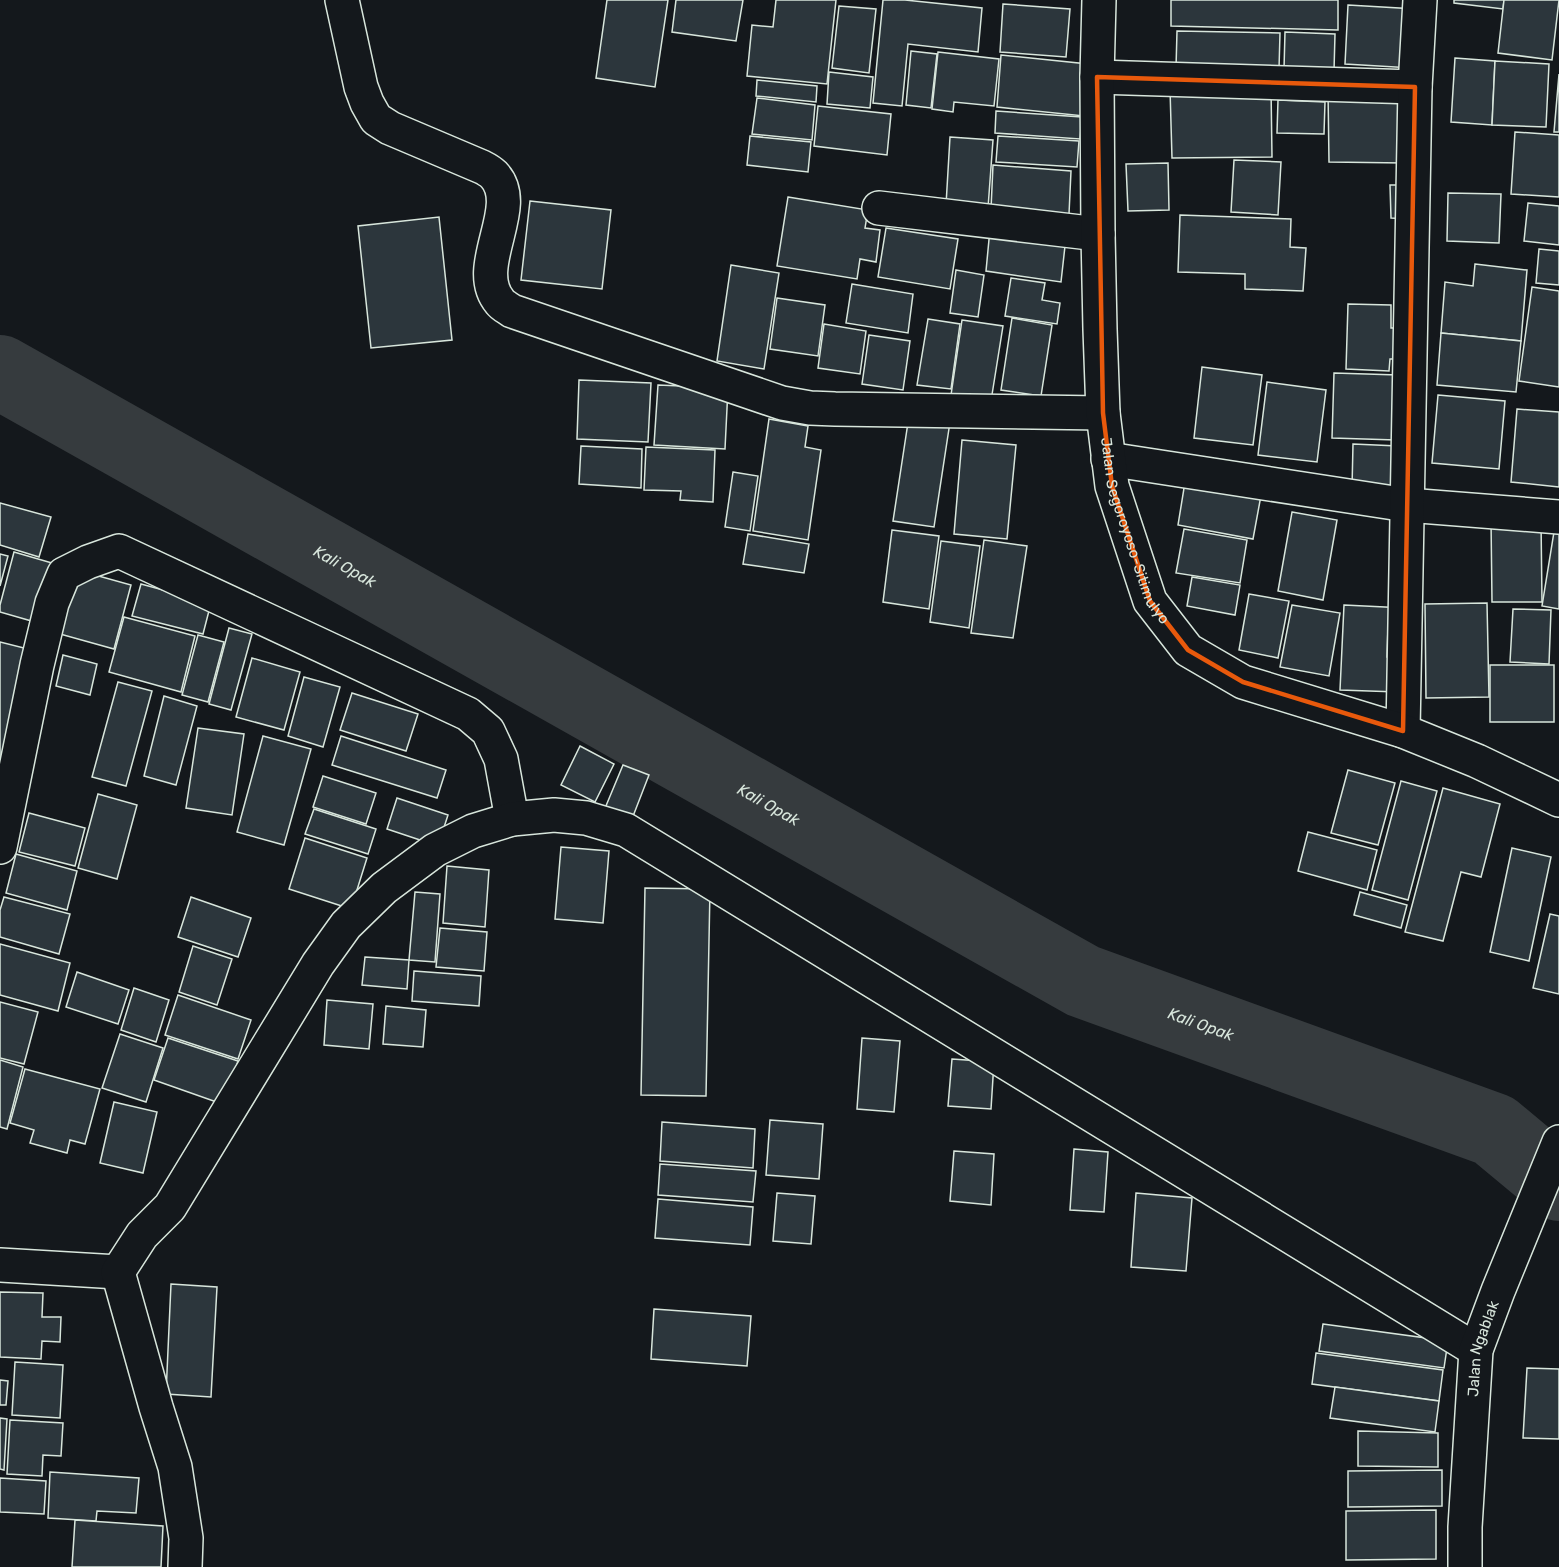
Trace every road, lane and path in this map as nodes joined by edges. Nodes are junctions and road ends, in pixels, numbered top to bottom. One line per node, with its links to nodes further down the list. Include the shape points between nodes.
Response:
1 (342, 0): 8 (street, via 361,87 376,119 482,167 494,175 501,187 504,203 490,273 492,289 501,303 512,310 782,403 810,408)
2 (1099, 0): 4 (street, Jalan Segoroyoso-Sitimulyo)
3 (1420, 0): 5 (street)
4 (1097, 77): 5 (street); 7 (street, Jalan Segoroyoso-Sitimulyo)
5 (1415, 87): 10 (street)
6 (879, 208): 7 (street)
7 (1098, 234): 8 (street, Jalan Segoroyoso-Sitimulyo)
8 (1103, 413): 9 (street, Jalan Segoroyoso-Sitimulyo)
9 (1108, 459): 10 (street); 12 (street, Jalan Segoroyoso-Sitimulyo, via 1112,486 1150,601 1188,650 1243,682)
10 (1407, 505): 11 (street); 12 (street)
11 (1559, 518)
12 (1403, 731): 13 (street, Jalan Segoroyoso-Sitimulyo)
13 (1559, 800)
14 (512, 819): 15 (street, via 501,759 488,731 468,714 119,551 64,574 52,603); 18 (street, via 473,831 435,850 384,888 346,925 318,964 170,1207 142,1235); 19 (street, via 554,815 586,818 626,830)
15 (0, 847)
16 (1559, 1142): 19 (street, Jalan Ngablak)
17 (0, 1265): 18 (street)
18 (118, 1272): 20 (street, via 175,1467 186,1538)
19 (1476, 1350): 21 (street, Jalan Ngablak)
20 (185, 1567)
21 (1465, 1567)

